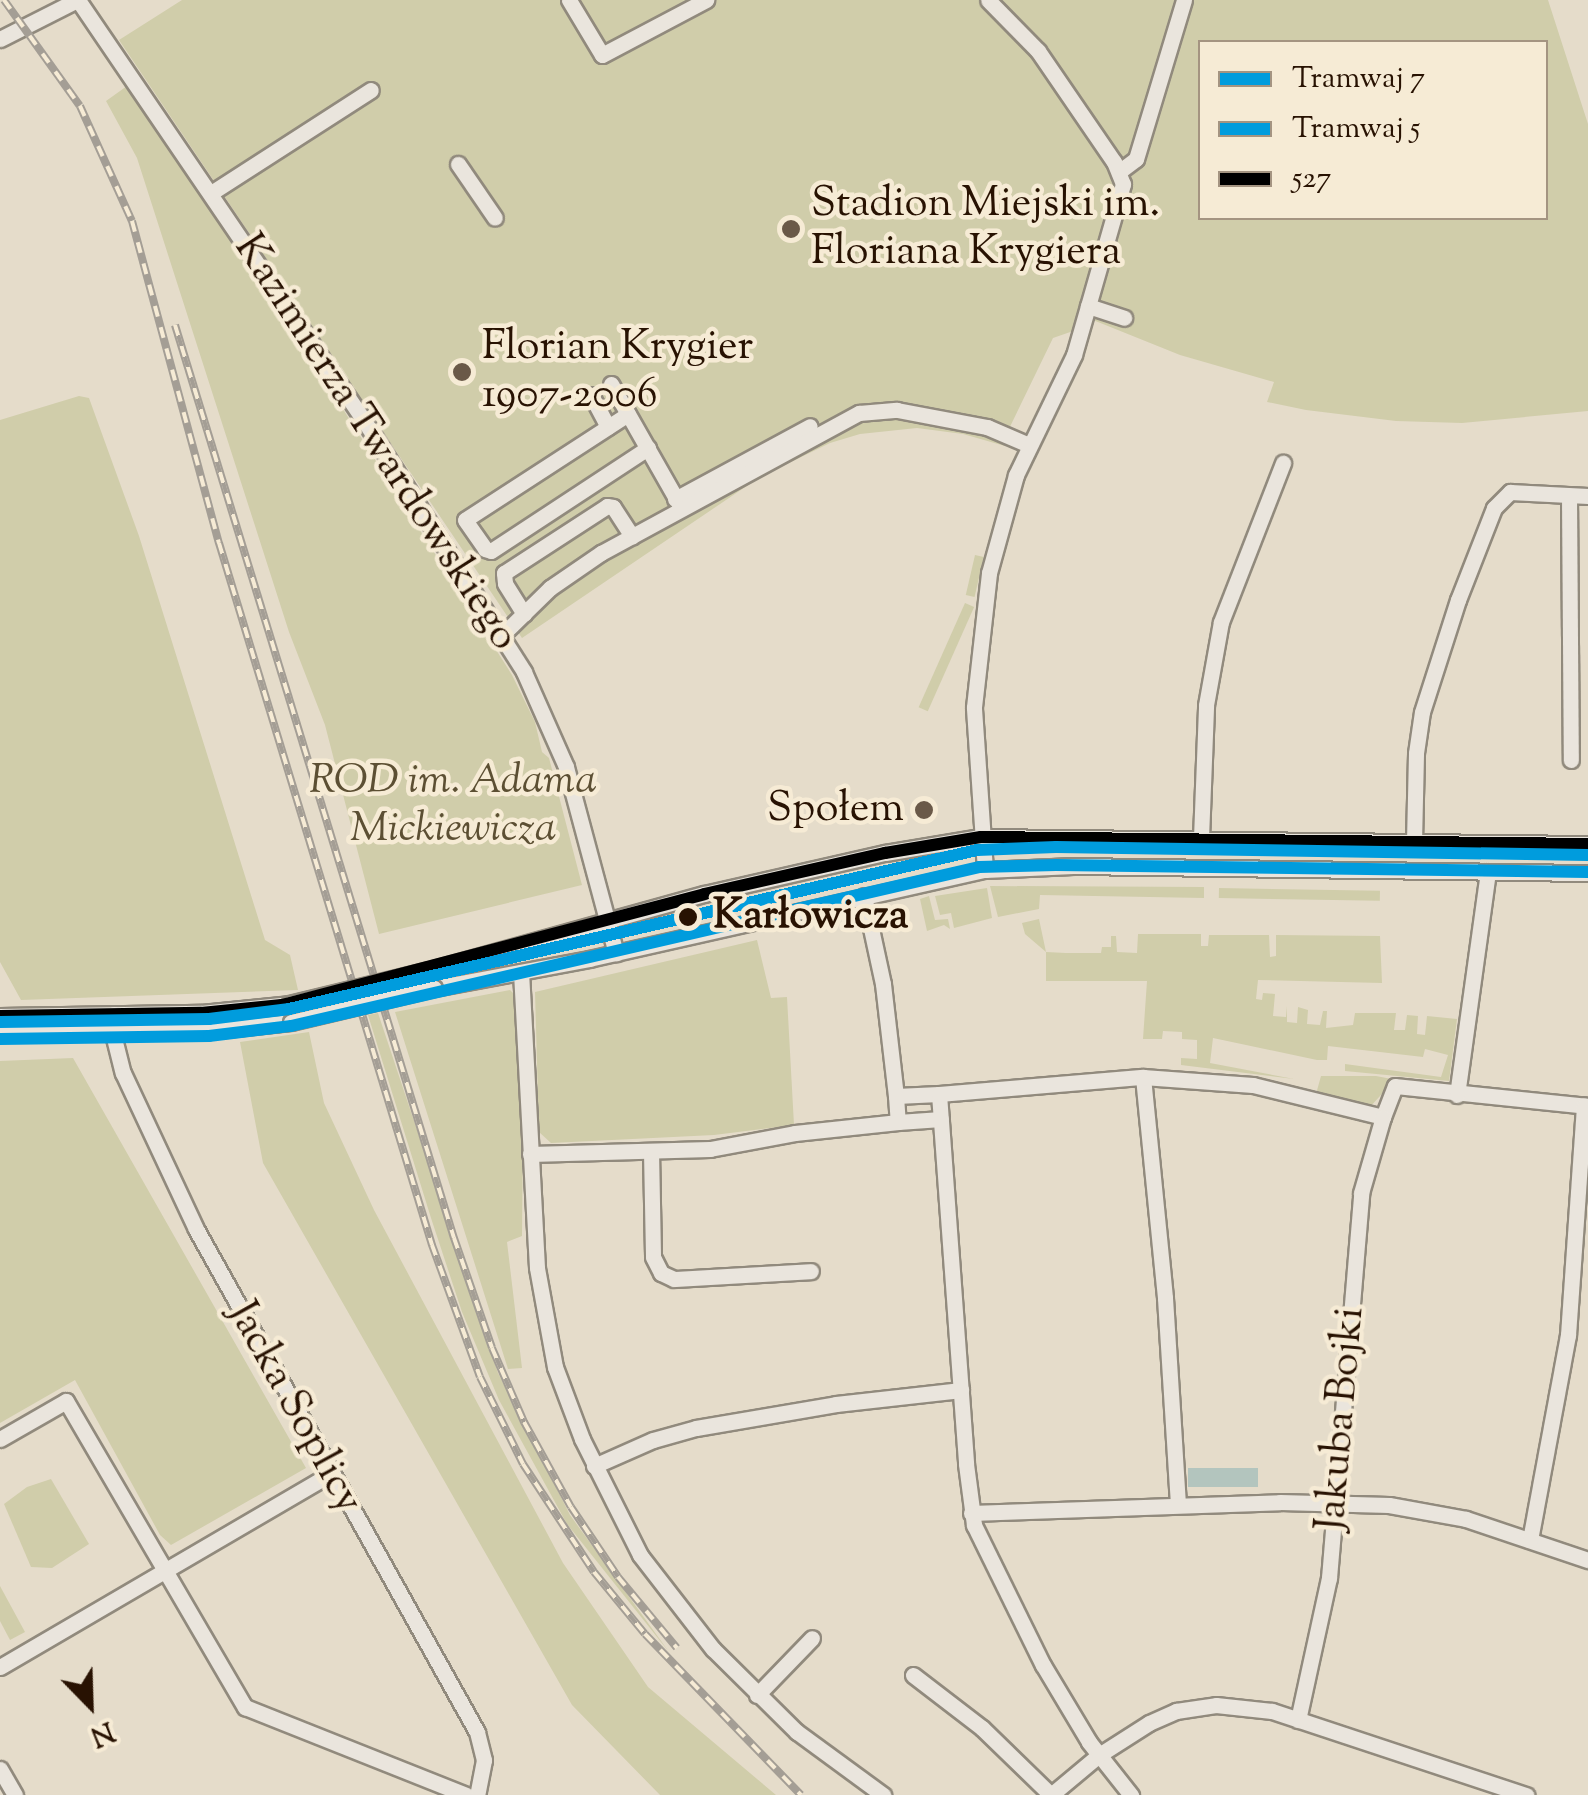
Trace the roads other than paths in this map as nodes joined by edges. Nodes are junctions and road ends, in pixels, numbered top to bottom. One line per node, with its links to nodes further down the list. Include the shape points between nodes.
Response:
1 (77, 0): 6 (street); 10 (street, Kazimierza Twardowskiego)
2 (569, 0): 3 (street, via 602,55)
3 (706, 0)
4 (988, 0): 9 (street, via 1038,52)
5 (1184, 0): 9 (street, via 1136,159)
6 (0, 38)
7 (371, 90): 10 (street, via 257,153)
8 (458, 164): 11 (street)
9 (1120, 172): 12 (street, via 1121,199)
10 (211, 193): 27 (street, Kazimierza Twardowskiego)
11 (495, 218)
12 (1086, 312): 13 (street); 19 (street, via 1074,355)
13 (1124, 318)
14 (611, 384): 16 (street)
15 (591, 395): 17 (street)
16 (628, 414): 17 (street); 20 (street)
17 (608, 426): 25 (street)
18 (810, 426): 24 (street)
19 (1029, 445): 24 (street, via 982,426 871,409); 31 (street, via 999,526 980,622 974,707)
20 (648, 448): 24 (street); 25 (street, via 491,551)
21 (1282, 463): 32 (street, via 1219,632 1206,705)
22 (1569, 496): 23 (street); 30 (street); 33 (street, via 1510,492 1494,508 1422,712)
23 (1588, 496)
24 (679, 505): 26 (street)
25 (468, 523): 27 (street)
26 (632, 536): 28 (street, via 567,576); 28 (street, via 607,506 504,573)
27 (442, 540): 29 (street, Kazimierza Twardowskiego)
28 (524, 614): 29 (street)
29 (502, 635): 39 (street, Kazimierza Twardowskiego, via 553,732)
30 (1571, 760)
31 (981, 837): 32 (street); 35 (street); 39 (street)
32 (1201, 838): 33 (street)
33 (1414, 842): 34 (street)
34 (1588, 844)
35 (984, 870): 36 (street); 38 (street)
36 (1488, 872): 37 (street); 48 (street)
37 (1588, 873)
38 (864, 896): 40 (street); 49 (street)
39 (607, 918): 40 (street, Kazimierza Twardowskiego); 42 (street, bridge, via 289,1004)
40 (616, 953): 41 (street)
41 (521, 972): 44 (street, bridge, via 291,1022); 55 (street)
42 (114, 1014): 43 (street); 44 (street, Jacka Soplicy)
43 (0, 1016)
44 (114, 1032): 45 (street); 60 (street, Jacka Soplicy, via 123,1072 178,1191)
45 (0, 1034)
46 (1142, 1077): 47 (street); 51 (street, via 1253,1085); 62 (street)
47 (939, 1094): 49 (street); 52 (street)
48 (1457, 1095): 50 (street); 51 (street, via 1395,1086)
49 (896, 1096): 53 (street)
50 (1586, 1106): 64 (street, via 1568,1335)
51 (1383, 1117): 61 (street, Jakuba Bojki, via 1360,1202)
52 (941, 1119): 53 (street); 57 (street)
53 (898, 1122): 54 (street, via 710,1150)
54 (651, 1152): 55 (street); 56 (street, via 653,1257 660,1273 674,1279)
55 (530, 1154): 59 (street, via 547,1332)
56 (811, 1270)
57 (961, 1390): 59 (street, via 696,1428); 63 (street)
58 (0, 1438): 66 (street, via 66,1401)
59 (594, 1466): 70 (street, via 650,1570)
60 (330, 1474): 66 (street); 76 (street, Jacka Soplicy, via 477,1732 484,1760)
61 (1336, 1502): 62 (street); 64 (street, via 1435,1511); 71 (street, Jakuba Bojki, via 1324,1610)
62 (1178, 1505): 63 (street)
63 (971, 1513): 72 (street, via 1029,1641)
64 (1530, 1540): 65 (street)
65 (1588, 1560)
66 (165, 1571): 68 (street); 75 (street, via 250,1711)
67 (812, 1638): 70 (street)
68 (0, 1667)
69 (913, 1676): 78 (street, via 982,1728)
70 (757, 1695): 77 (street)
71 (1298, 1720): 72 (street, via 1244,1706 1194,1707 1160,1718); 80 (street)
72 (1098, 1755): 78 (street); 79 (street)
73 (0, 1769): 74 (street)
74 (15, 1795)
75 (466, 1795)
76 (477, 1795)
77 (883, 1795)
78 (1051, 1795)
79 (1131, 1795)
80 (1526, 1795)

